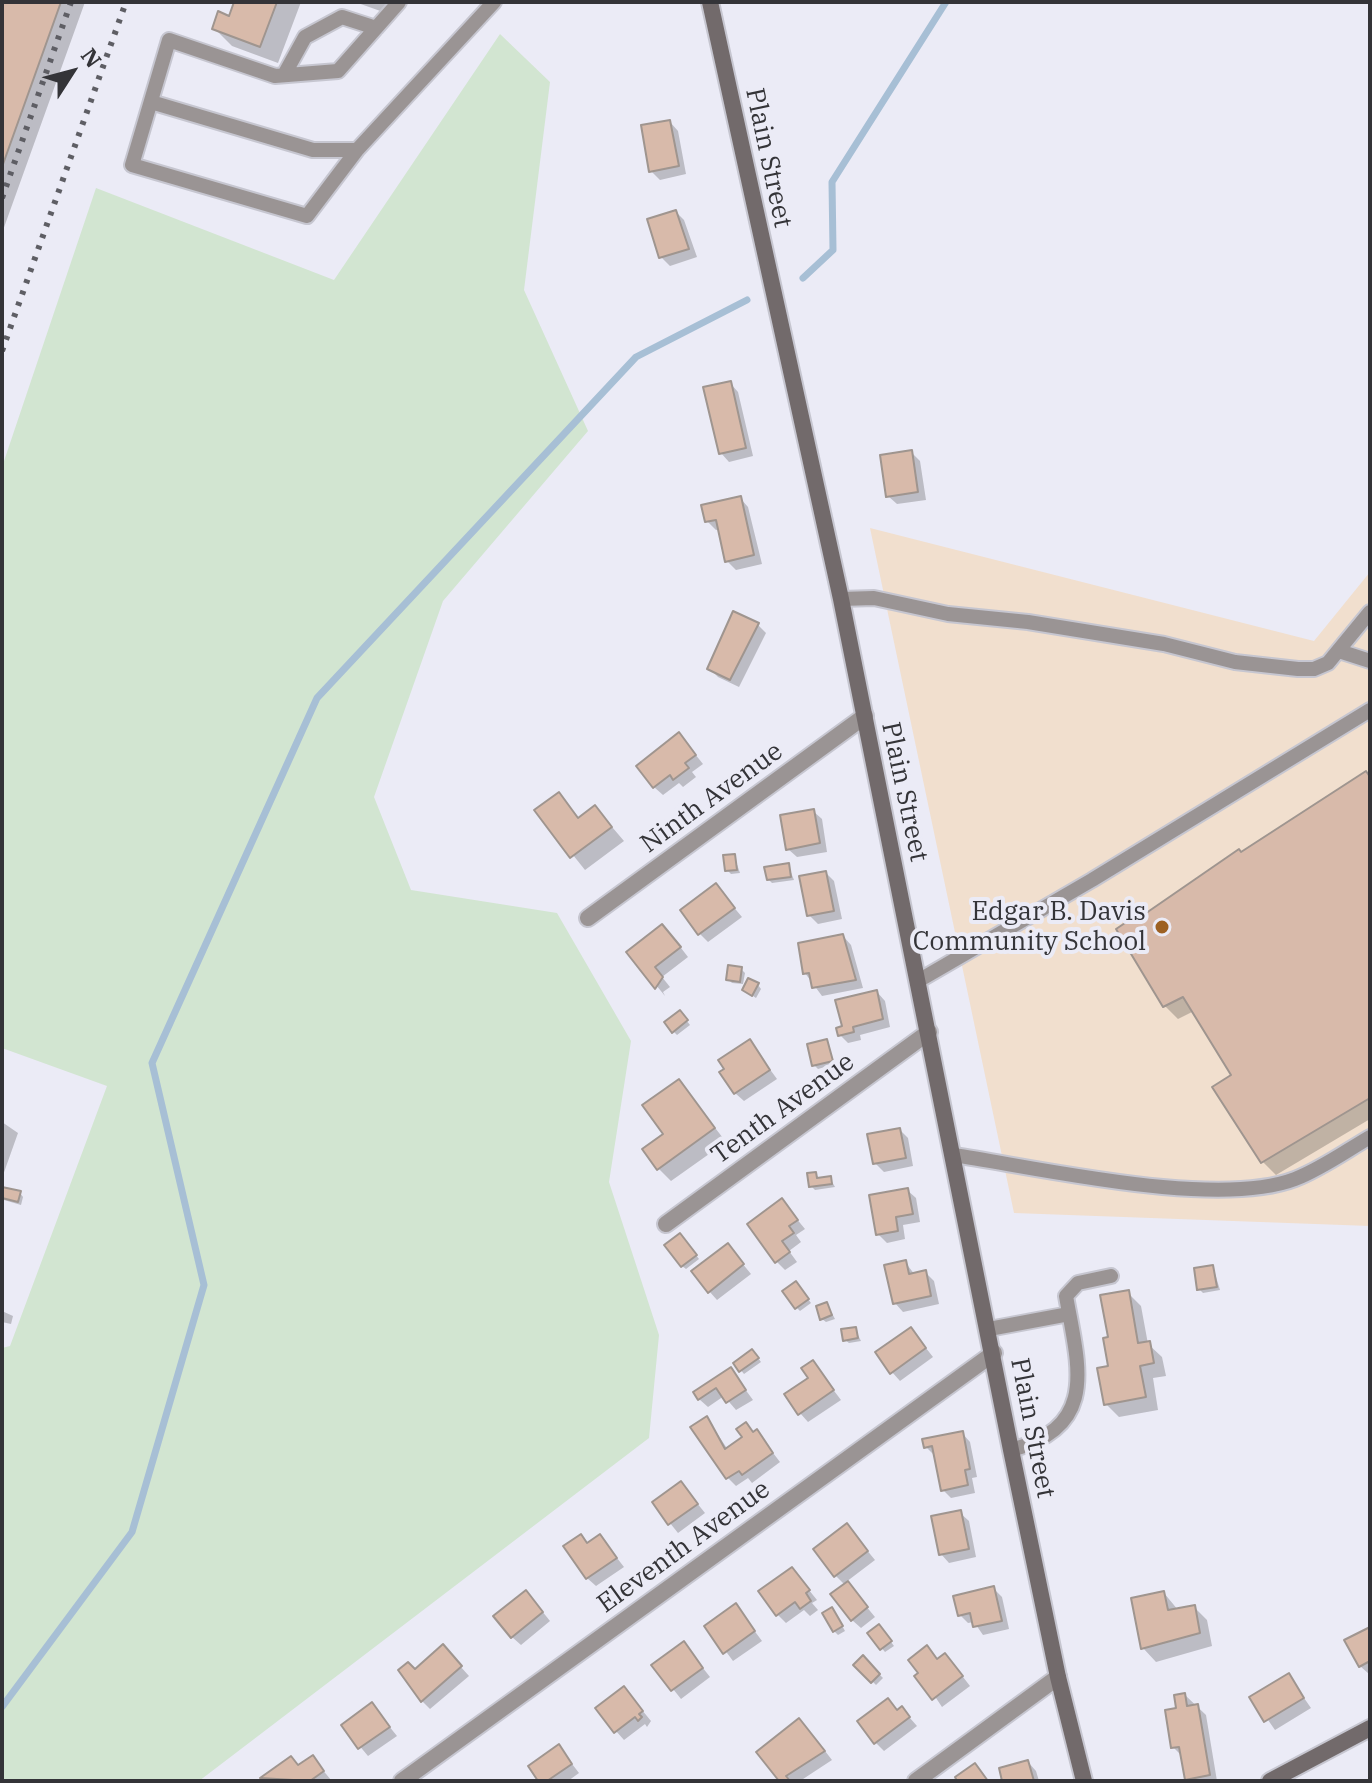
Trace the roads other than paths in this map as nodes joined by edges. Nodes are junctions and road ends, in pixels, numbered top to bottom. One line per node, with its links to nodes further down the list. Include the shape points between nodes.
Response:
1 (399, 2): 4 (lane)
2 (494, 2): 7 (lane)
3 (710, 2): 8 (main road, Plain Street)
4 (376, 28): 5 (lane, via 338,71); 5 (lane, via 342,17 305,37)
5 (284, 75): 6 (lane, via 169,40)
6 (151, 102): 7 (lane, via 313,150); 7 (lane, via 132,165 307,216)
7 (357, 150)
8 (841, 599): 10 (lane, via 874,598 948,614 1028,622 1164,644 1235,662 1314,669); 13 (main road, Plain Street)
9 (1370, 612): 10 (lane)
10 (1339, 651): 11 (lane)
11 (1370, 661)
12 (1370, 710): 15 (lane)
13 (865, 716): 14 (street, Ninth Avenue); 15 (main road, Plain Street)
14 (588, 918)
15 (918, 981): 16 (main road, Plain Street)
16 (929, 1032): 18 (main road, Plain Street); 19 (street, Tenth Avenue)
17 (1370, 1137): 18 (lane, via 1295,1179 1250,1190 1163,1186)
18 (954, 1155): 22 (main road, Plain Street)
19 (666, 1224)
20 (1111, 1276): 21 (lane, via 1072,1287 1066,1296)
21 (1069, 1314): 22 (lane); 24 (lane, via 1078,1395 1047,1435)
22 (989, 1329): 23 (main road, Plain Street)
23 (994, 1353): 24 (main road, Plain Street); 27 (street, Eleventh Avenue)
24 (1011, 1450): 25 (main road, Plain Street)
25 (1058, 1677): 28 (street); 29 (main road, Plain Street)
26 (1370, 1728): 30 (main road)
27 (402, 1781)
28 (916, 1781)
29 (1084, 1781)
30 (1270, 1781)

